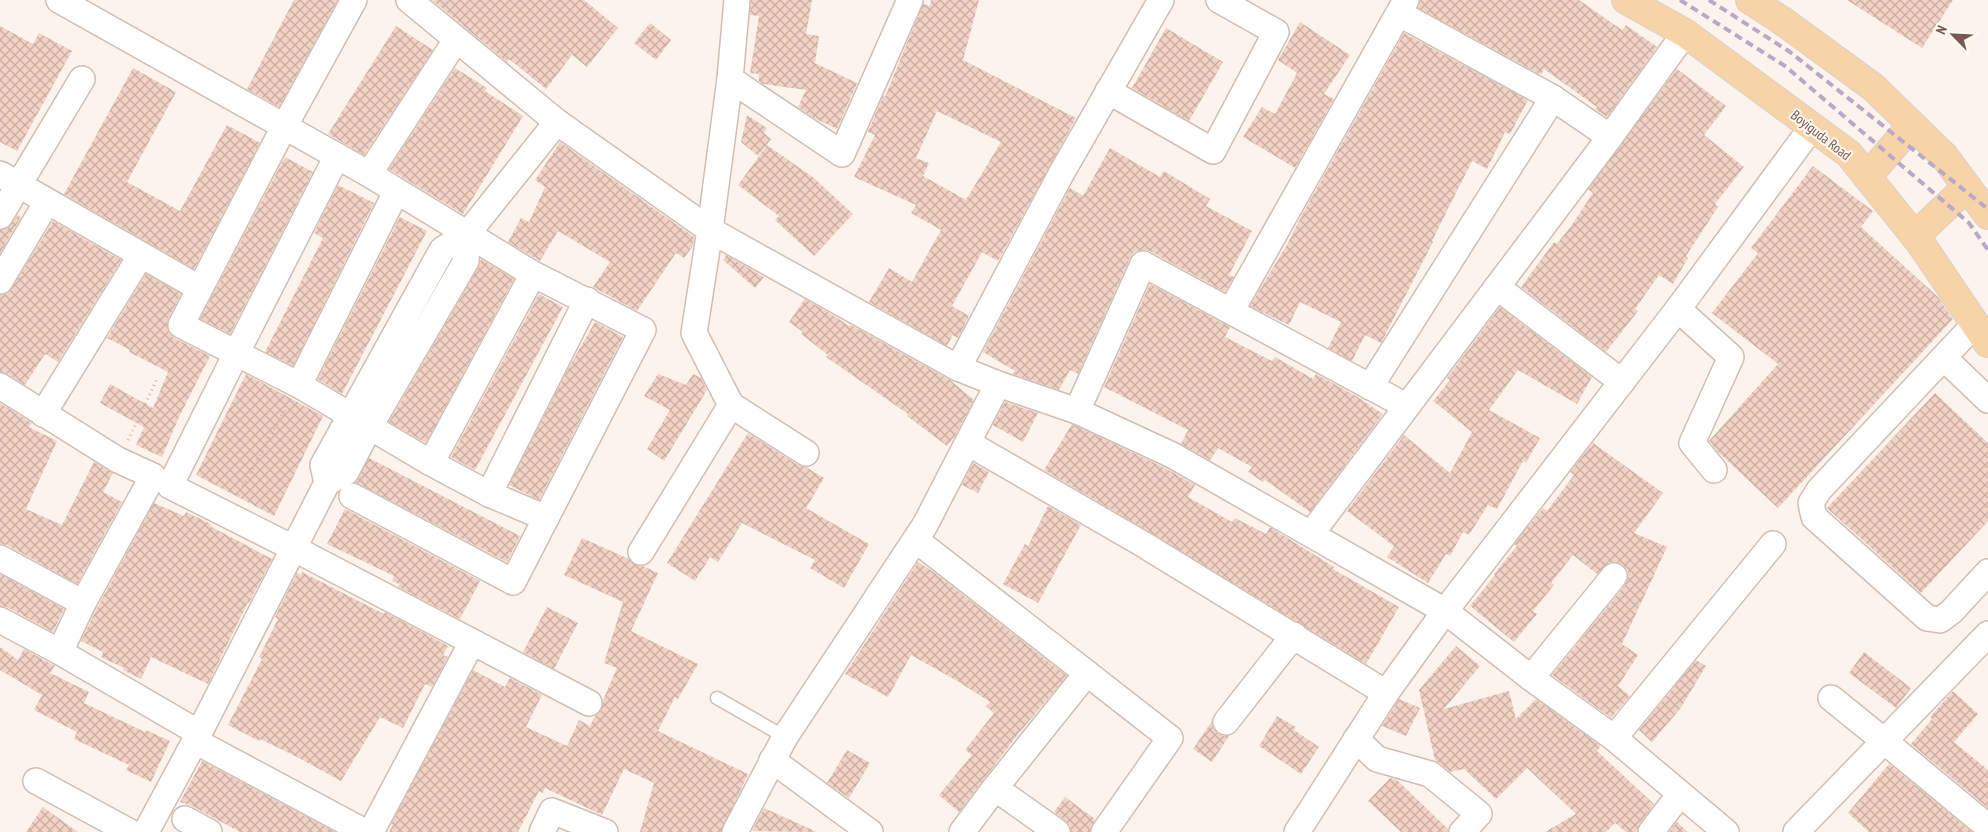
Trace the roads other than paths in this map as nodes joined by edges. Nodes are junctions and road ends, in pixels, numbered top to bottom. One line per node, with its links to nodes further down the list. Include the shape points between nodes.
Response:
1 (59, 0): 19 (street)
2 (354, 0): 19 (street)
3 (409, 0): 12 (street)
4 (737, 0): 14 (street)
5 (910, 0): 14 (street, via 842,154)
6 (1161, 0): 15 (street)
7 (1219, 0): 15 (street, via 1276,32 1213,151)
8 (1626, 0): 11 (main road, Boyiguda Road)
9 (1750, 0): 18 (main road, via 1873,87)
10 (1403, 7): 16 (street); 41 (street)
11 (1685, 33): 20 (main road, Boyiguda Road); 21 (street)
12 (456, 40): 17 (street); 23 (street)
13 (82, 79): 25 (street)
14 (730, 79): 31 (street)
15 (1108, 91): 45 (street)
16 (1553, 98): 21 (street); 49 (street)
17 (557, 122): 31 (street); 32 (street)
18 (1912, 125): 24 (main road); 26 (main road, via 1944,156)
19 (284, 127): 22 (street); 38 (street)
20 (1812, 127): 24 (main road, Boyiguda Road, via 1849,154); 40 (street)
21 (1610, 137): 37 (street)
22 (337, 156): 23 (street); 43 (street)
23 (369, 174): 27 (street)
24 (1867, 177): 33 (main road, Boyiguda Road)
25 (9, 180): 28 (street); 30 (street)
26 (1967, 187): 29 (main road); 33 (main road)
27 (396, 192): 32 (street); 48 (street)
28 (48, 202): 34 (street); 36 (street)
29 (1988, 215)
30 (0, 216)
31 (710, 230): 45 (street); 52 (street, via 694,333)
32 (468, 233): 35 (street); 56 (street, via 442,250)
33 (1915, 236): 42 (main road, Boyiguda Road)
34 (141, 255): 38 (street); 55 (street)
35 (533, 274): 39 (street); 59 (street)
36 (0, 281)
37 (1497, 287): 46 (street); 53 (street)
38 (199, 288): 43 (street, via 180,325)
39 (587, 300): 62 (street); 64 (street, via 643,330)
40 (1678, 309): 46 (street); 60 (street, via 1731,357 1692,443)
41 (1231, 312): 49 (street); 54 (street, via 1143,264)
42 (1982, 333): 44 (street)
43 (237, 352): 48 (street); 61 (street)
44 (1944, 358): 51 (street); 71 (street, via 1819,490 1811,503 1812,510 1814,517 1927,618 1940,620 1951,612)
45 (958, 368): 47 (street)
46 (1622, 382): 74 (street)
47 (998, 384): 54 (street); 57 (street)
48 (299, 385): 56 (street)
49 (1370, 387): 53 (street)
50 (2, 394): 55 (street)
51 (1988, 400)
52 (731, 405): 58 (street); 69 (street)
53 (1406, 406): 65 (street)
54 (1076, 411): 65 (street, via 1172,455)
55 (43, 414): 61 (street, via 118,460)
56 (361, 420): 59 (street); 68 (street, via 323,465 327,483)
57 (968, 443): 66 (street); 77 (street)
58 (806, 453)
59 (431, 463): 62 (street)
60 (1714, 470)
61 (162, 481): 68 (street); 73 (street)
62 (490, 494): 64 (street)
63 (352, 496): 64 (street, via 512,582)
64 (546, 518)
65 (1311, 534): 74 (street)
66 (916, 540): 80 (street); 87 (street)
67 (1773, 544): 89 (street)
68 (293, 548): 78 (street); 88 (street)
69 (641, 552)
70 (0, 558): 73 (street)
71 (1988, 572)
72 (1614, 576): 81 (street)
73 (83, 603): 79 (street)
74 (1444, 610): 81 (street); 82 (street)
75 (0, 620): 79 (street)
76 (1988, 634): 91 (street)
77 (1294, 636): 82 (street); 86 (street)
78 (472, 642): 85 (street); 103 (street)
79 (60, 652): 88 (street)
80 (1087, 673): 94 (street); 110 (street, via 1170,738)
81 (1531, 678): 89 (street)
82 (1386, 693): 90 (street)
83 (717, 698): 87 (lane)
84 (1831, 698): 91 (street)
85 (589, 703)
86 (1226, 722)
87 (785, 736): 92 (street)
88 (197, 737): 100 (street); 102 (street)
89 (1614, 738): 95 (street)
90 (1356, 739): 98 (street, via 1377,759 1430,774 1479,814); 111 (street)
91 (1884, 740): 97 (street); 114 (street)
92 (772, 760): 106 (street); 107 (street)
93 (36, 781): 99 (street)
94 (995, 788): 108 (street); 109 (street)
95 (1680, 794): 112 (street); 113 (street)
96 (185, 819): 101 (street)
97 (1988, 827)
98 (1475, 828)
99 (130, 832)
100 (146, 832)
101 (209, 832)
102 (365, 832)
103 (371, 832)
104 (542, 832): 105 (street, via 552,811)
105 (605, 832)
106 (735, 832)
107 (870, 832)
108 (962, 832)
109 (1057, 832)
110 (1104, 832)
111 (1297, 832)
112 (1651, 832)
113 (1726, 832)
114 (1796, 832)

